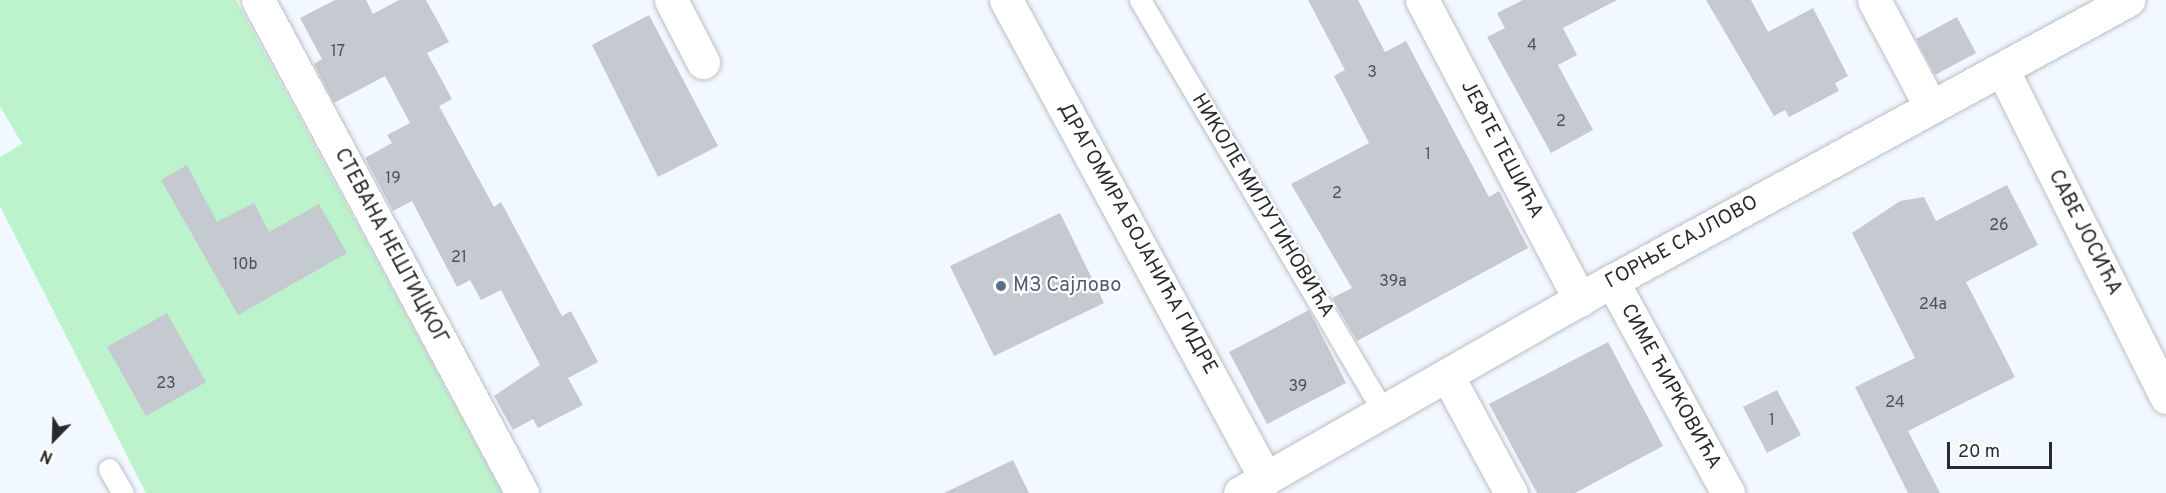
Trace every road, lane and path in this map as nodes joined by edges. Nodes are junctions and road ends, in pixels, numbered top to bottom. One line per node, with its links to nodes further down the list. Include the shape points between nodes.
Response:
1 (258, 0): 19 (street, СТЕВАНА НЕШТИЦКОГ)
2 (671, 0): 8 (street)
3 (1006, 0): 17 (street, ДРАГОМИРА БОЈАНИЋА ГИДРЕ)
4 (1140, 0): 15 (lane, НИКОЛЕ МИЛУТИНОВИЋА)
5 (1422, 0): 12 (street, ЈЕФТЕ ТЕШИЋА)
6 (1874, 0): 10 (street)
7 (2128, 0): 9 (street, ГОРЊЕ САЈЛОВО)
8 (703, 62)
9 (2002, 69): 10 (street, ГОРЊЕ САЈЛОВО); 14 (street, САВЕ ЈОСИЋА)
10 (1931, 107): 11 (street, ГОРЊЕ САЈЛОВО)
11 (1612, 281): 12 (street, ГОРЊЕ САЈЛОВО); 21 (street, СИМЕ ЋИРКОВИЋА)
12 (1580, 300): 13 (street, ГОРЊЕ САЈЛОВО)
13 (1448, 376): 15 (street, ГОРЊЕ САЈЛОВО); 20 (street)
14 (2166, 397)
15 (1384, 412): 17 (street, ГОРЊЕ САЈЛОВО)
16 (109, 469): 18 (lane)
17 (1253, 486)
18 (123, 493)
19 (522, 493)
20 (1511, 493)
21 (1728, 493)

